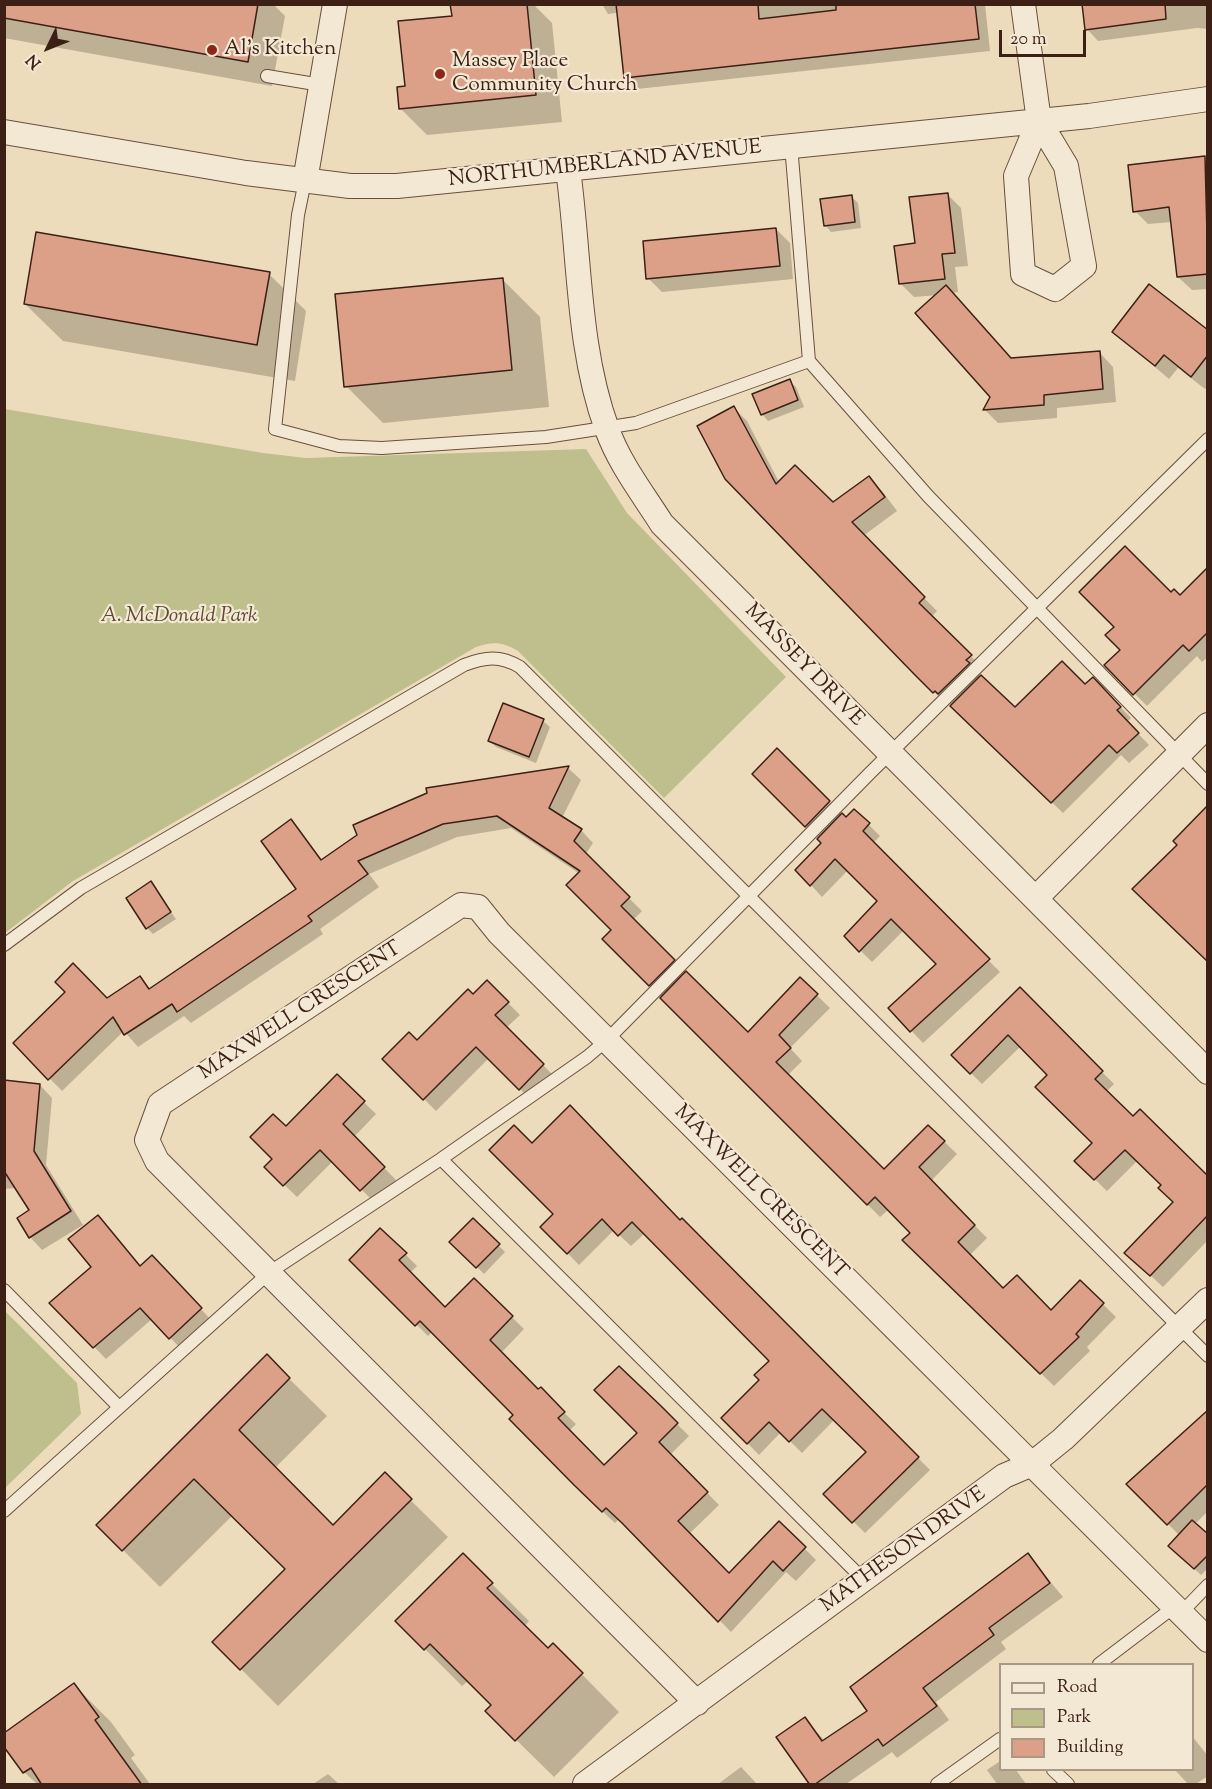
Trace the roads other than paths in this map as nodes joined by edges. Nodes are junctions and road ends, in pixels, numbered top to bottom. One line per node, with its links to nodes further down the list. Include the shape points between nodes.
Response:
1 (335, 4): 4 (street)
2 (1023, 4): 6 (street)
3 (267, 76): 4 (lane)
4 (321, 85): 10 (street)
5 (1208, 99): 6 (street, NORTHUMBERLAND AVENUE)
6 (1039, 121): 6 (street, via 1016,176 1023,274 1055,289 1084,266 1066,166); 8 (street, NORTHUMBERLAND AVENUE)
7 (4, 132): 10 (street, NORTHUMBERLAND AVENUE)
8 (790, 145): 9 (street, NORTHUMBERLAND AVENUE); 11 (lane)
9 (568, 170): 10 (street, NORTHUMBERLAND AVENUE, via 397,186); 12 (street, MASSEY DRIVE, via 582,315)
10 (304, 181): 12 (lane, via 275,429 339,446 382,448)
11 (809, 361): 12 (lane, via 636,423); 14 (lane, via 928,496)
12 (607, 429): 16 (street, MASSEY DRIVE, via 662,524)
13 (1208, 439): 14 (lane)
14 (1036, 610): 16 (lane); 17 (lane)
15 (1208, 725): 17 (street)
16 (889, 754): 19 (lane); 20 (street, MASSEY DRIVE)
17 (1178, 754): 18 (lane); 20 (street)
18 (1208, 784)
19 (747, 897): 21 (lane, via 520,667 494,657 464,665 91,882 54,905); 22 (lane); 28 (lane)
20 (1036, 898): 23 (street, MASSEY DRIVE)
21 (4, 945)
22 (607, 1040): 24 (lane); 25 (street, MAXWELL CRESCENT, via 499,933 478,907 461,905 160,1104 147,1140 158,1161); 31 (street, MAXWELL CRESCENT)
23 (1208, 1072)
24 (441, 1159): 25 (lane); 33 (lane)
25 (270, 1272): 30 (lane); 38 (street, MAXWELL CRESCENT)
26 (4, 1290): 30 (lane)
27 (1208, 1300): 28 (street, MATHESON DRIVE)
28 (1179, 1328): 29 (lane); 31 (street, MATHESON DRIVE)
29 (1208, 1356)
30 (119, 1407): 32 (lane)
31 (1032, 1464): 33 (street, MATHESON DRIVE, via 1004,1476); 35 (street, MAXWELL CRESCENT)
32 (4, 1511)
33 (864, 1580): 38 (street, MATHESON DRIVE)
34 (1208, 1585): 35 (lane)
35 (1178, 1610): 36 (street, MAXWELL CRESCENT); 37 (lane)
36 (1208, 1640)
37 (1102, 1663)
38 (698, 1703): 41 (street, MATHESON DRIVE)
39 (999, 1739): 42 (lane)
40 (1054, 1771): 43 (lane)
41 (585, 1785)
42 (937, 1785)
43 (1068, 1785)

